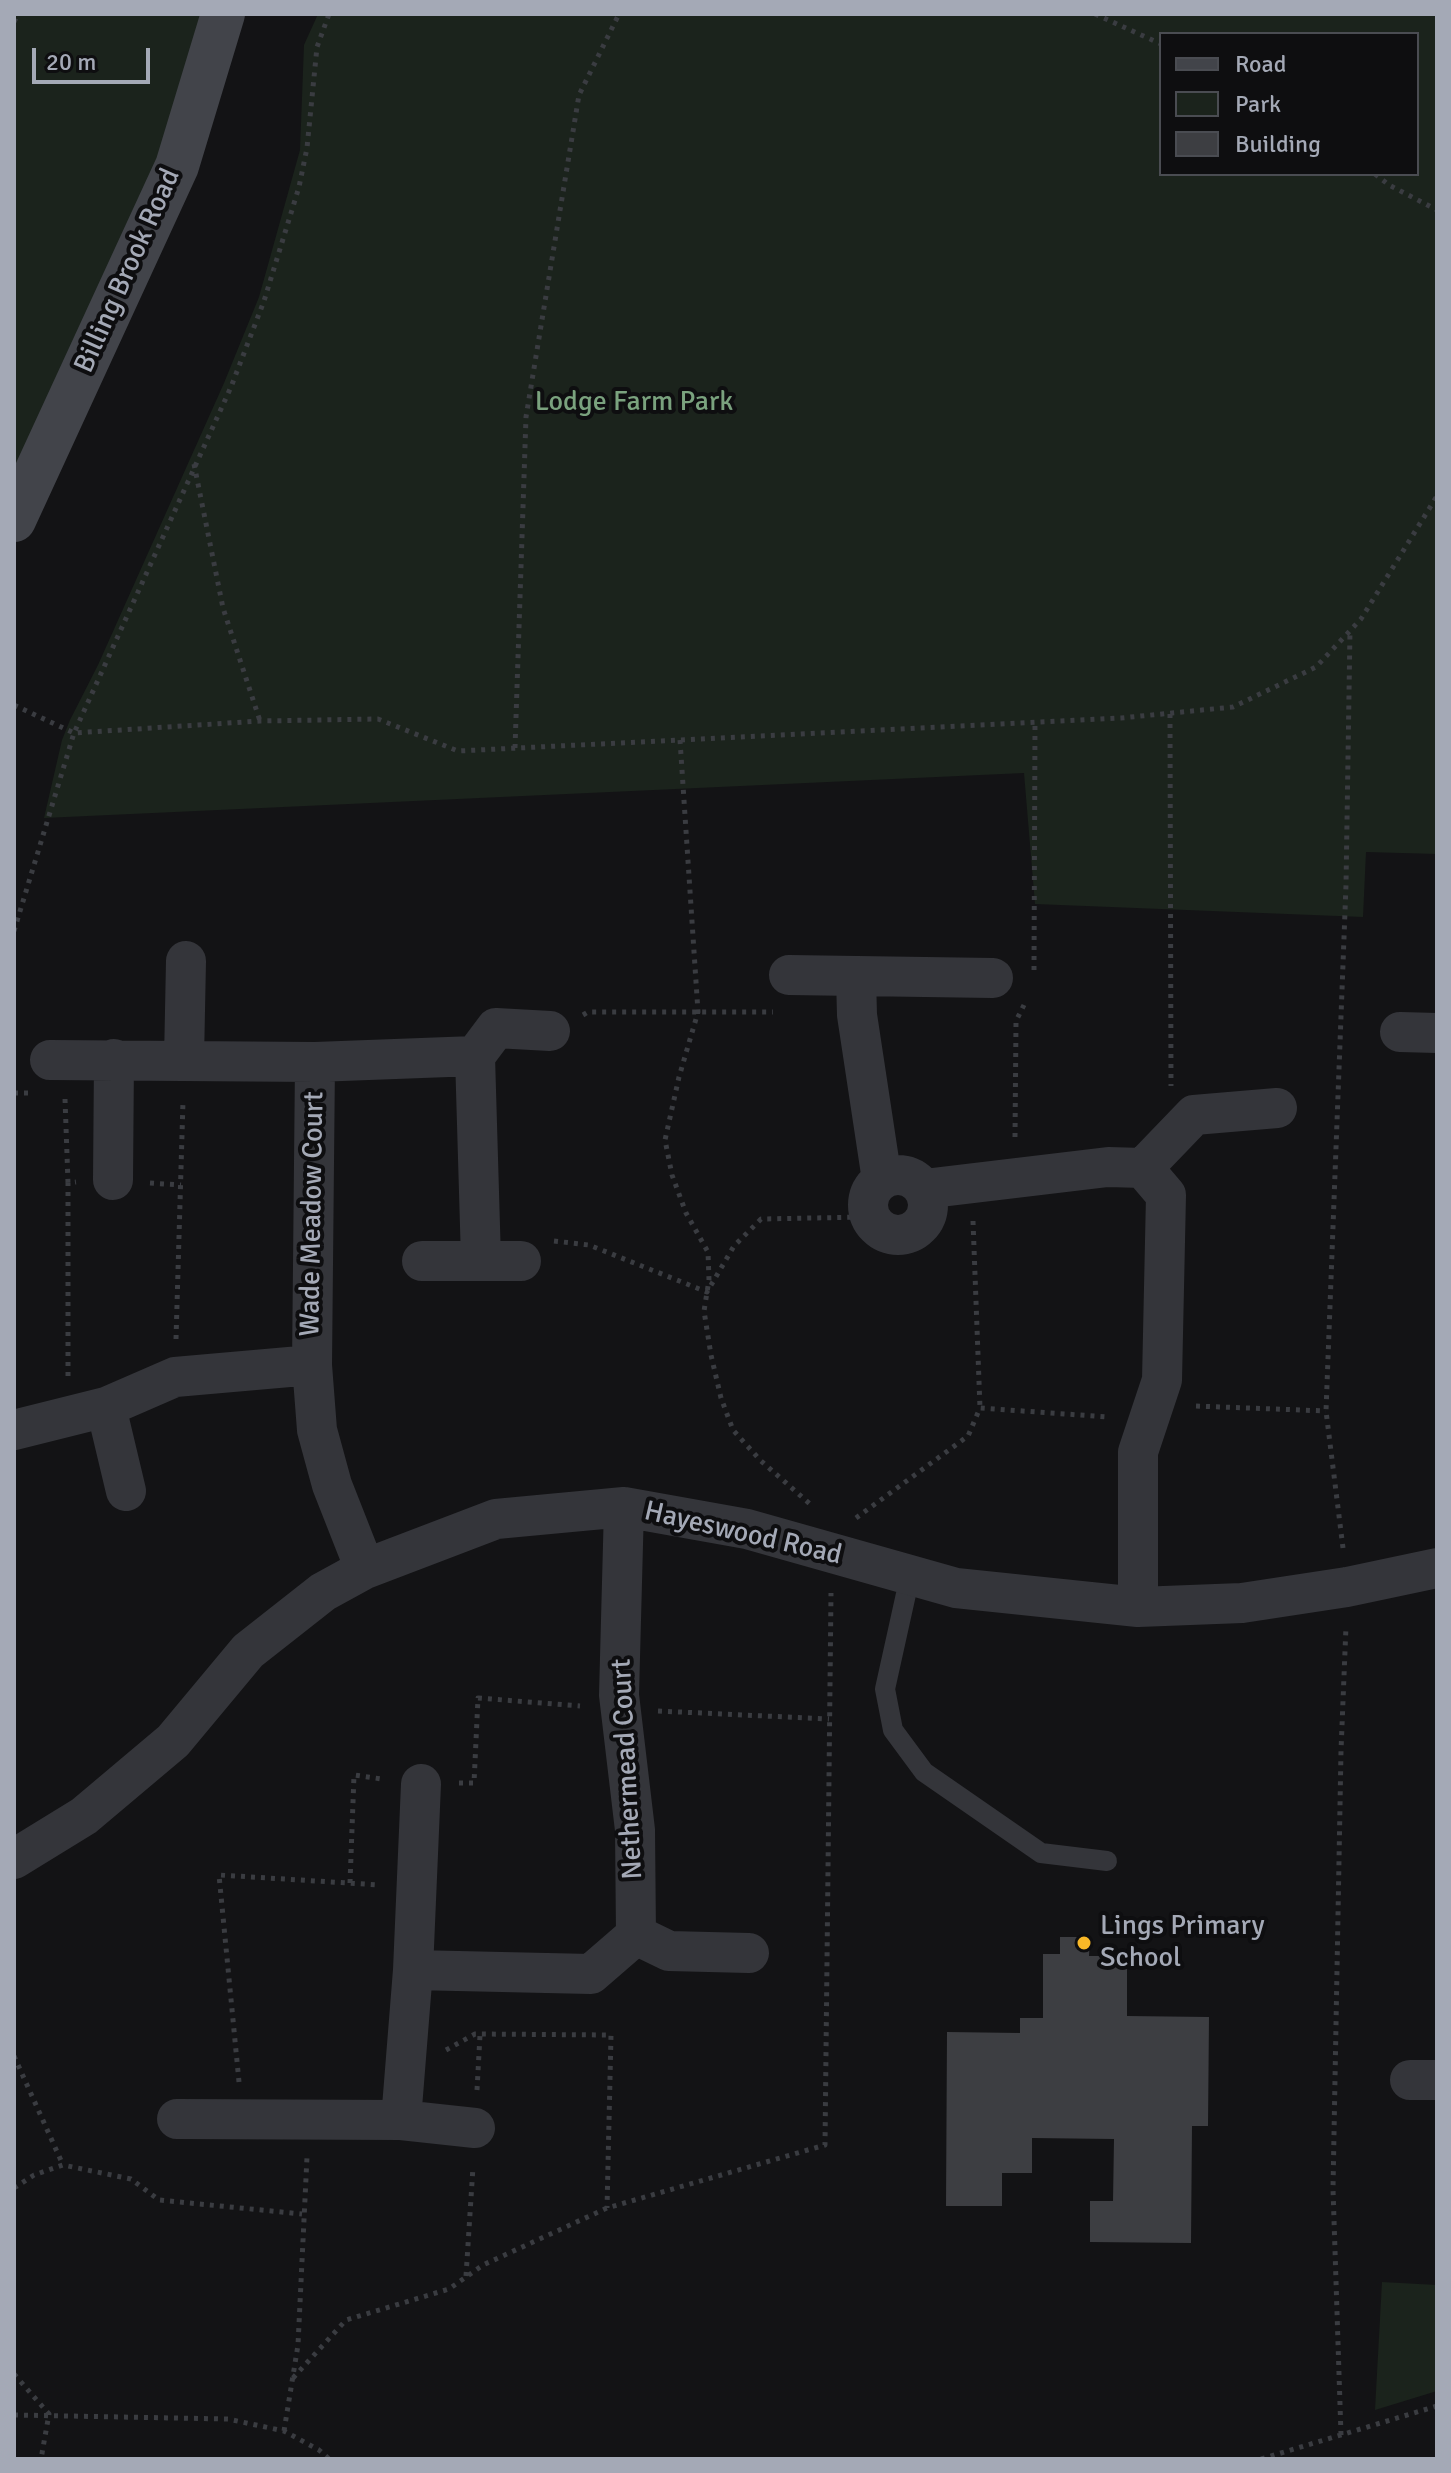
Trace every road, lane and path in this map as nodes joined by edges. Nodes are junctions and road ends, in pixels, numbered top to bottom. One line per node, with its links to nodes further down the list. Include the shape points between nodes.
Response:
1 (18, 14): 6 (path)
2 (223, 14): 12 (street, Billing Brook Road, via 177,166)
3 (329, 14): 10 (path, via 317,47 307,148 295,201 231,387)
4 (619, 14): 20 (path, via 579,95 526,417)
5 (1095, 14): 7 (path)
6 (14, 22)
7 (1159, 43)
8 (1378, 176): 9 (path)
9 (1437, 210)
10 (194, 463): 16 (path, via 223,608); 18 (path)
11 (1437, 496): 13 (path)
12 (14, 520)
13 (1350, 630): 15 (path, via 1316,667 1233,707); 54 (path)
14 (14, 705): 18 (path)
15 (1170, 714): 17 (path); 37 (path)
16 (260, 721): 18 (path); 20 (path, via 378,719 458,751)
17 (1035, 723): 19 (path); 23 (path)
18 (74, 733): 21 (path)
19 (680, 740): 20 (path); 28 (path)
20 (515, 748)
21 (14, 931)
22 (186, 961): 32 (street)
23 (1034, 973)
24 (856, 977): 25 (street); 26 (street); 45 (street)
25 (993, 978)
26 (785, 994): 28 (path)
27 (1028, 998): 39 (path, via 1016,1021)
28 (698, 1012): 29 (path, via 588,1012); 49 (path, via 665,1140 686,1213 708,1252)
29 (550, 1031): 30 (street, via 496,1028)
30 (475, 1056): 33 (street, Wade Meadow Court); 47 (street)
31 (114, 1059): 32 (street, Wade Meadow Court); 34 (street, Wade Meadow Court); 40 (street)
32 (184, 1060): 33 (street, Wade Meadow Court); 43 (path)
33 (315, 1062): 50 (street, Wade Meadow Court)
34 (51, 1082): 35 (path); 41 (path)
35 (14, 1093)
36 (1277, 1108): 37 (street, via 1194,1115)
37 (1171, 1139): 38 (street)
38 (1143, 1168): 39 (street); 56 (street, via 1166,1195 1162,1380)
39 (1015, 1178): 42 (street)
40 (113, 1180): 41 (path); 43 (path)
41 (68, 1183): 55 (path)
42 (972, 1184): 44 (street); 53 (path)
43 (181, 1185): 51 (path)
44 (924, 1189): 45 (street, via 898,1175); 45 (street, via 927,1214 913,1232 882,1231)
45 (876, 1198): 49 (path, via 761,1219 734,1246)
46 (532, 1250): 47 (street); 49 (path, via 589,1245)
47 (481, 1260): 48 (street)
48 (422, 1261)
49 (707, 1292): 60 (path, via 704,1311 711,1355 733,1430)
50 (312, 1365): 51 (street, Wade Meadow Court); 62 (street, Wade Meadow Court, via 321,1444)
51 (175, 1377): 52 (street, Wade Meadow Court)
52 (106, 1407): 55 (street, Wade Meadow Court); 58 (street)
53 (980, 1408): 56 (path); 60 (path, via 968,1436)
54 (1326, 1411): 56 (path, via 1189,1406); 64 (path)
55 (68, 1417): 57 (street, Wade Meadow Court)
56 (1148, 1420): 65 (street, via 1138,1452)
57 (14, 1430)
58 (126, 1491)
59 (624, 1507): 60 (street, Hayeswood Road); 62 (street, Hayeswood Road, via 496,1519); 66 (street, Nethermead Court)
60 (836, 1542): 63 (street, Hayeswood Road); 67 (path)
61 (1437, 1568): 64 (street, Hayeswood Road)
62 (365, 1569): 69 (street, Hayeswood Road, via 323,1592 248,1651 173,1741 84,1816)
63 (910, 1576): 65 (street, Hayeswood Road, via 956,1588); 70 (lane, via 885,1689 893,1730 924,1772 1041,1853)
64 (1347, 1587): 65 (street, Hayeswood Road, via 1242,1603); 93 (path, via 1333,2189)
65 (1138, 1607)
66 (621, 1709): 67 (path); 68 (path, via 478,1698 474,1783); 73 (street, Nethermead Court, via 635,1830)
67 (829, 1719): 85 (path, via 825,2145)
68 (421, 1784): 71 (path, via 354,1775); 72 (street)
69 (14, 1859)
70 (1107, 1861)
71 (350, 1883): 72 (path); 79 (path, via 219,1875)
72 (416, 1887): 75 (street)
73 (636, 1935): 74 (street, via 669,1951); 75 (street, via 591,1974)
74 (749, 1953)
75 (413, 1970): 77 (street)
76 (14, 2056): 83 (path)
77 (405, 2072): 81 (street); 85 (path, via 475,2034 611,2035)
78 (177, 2119): 79 (street)
79 (242, 2119): 80 (street)
80 (310, 2119): 81 (street); 86 (path)
81 (401, 2120): 82 (street)
82 (475, 2128)
83 (63, 2165): 84 (path); 86 (path, via 131,2179 159,2200)
84 (14, 2188)
85 (607, 2208): 88 (path, via 483,2265 449,2289 346,2320)
86 (303, 2214): 88 (path)
87 (14, 2374): 90 (path)
88 (293, 2378): 92 (path)
89 (1437, 2406): 93 (path)
90 (49, 2414): 91 (path); 92 (path, via 228,2419); 94 (path)
91 (14, 2415)
92 (284, 2431): 95 (path)
93 (1341, 2435): 96 (path)
94 (41, 2459)
95 (329, 2459)
96 (1261, 2459)

